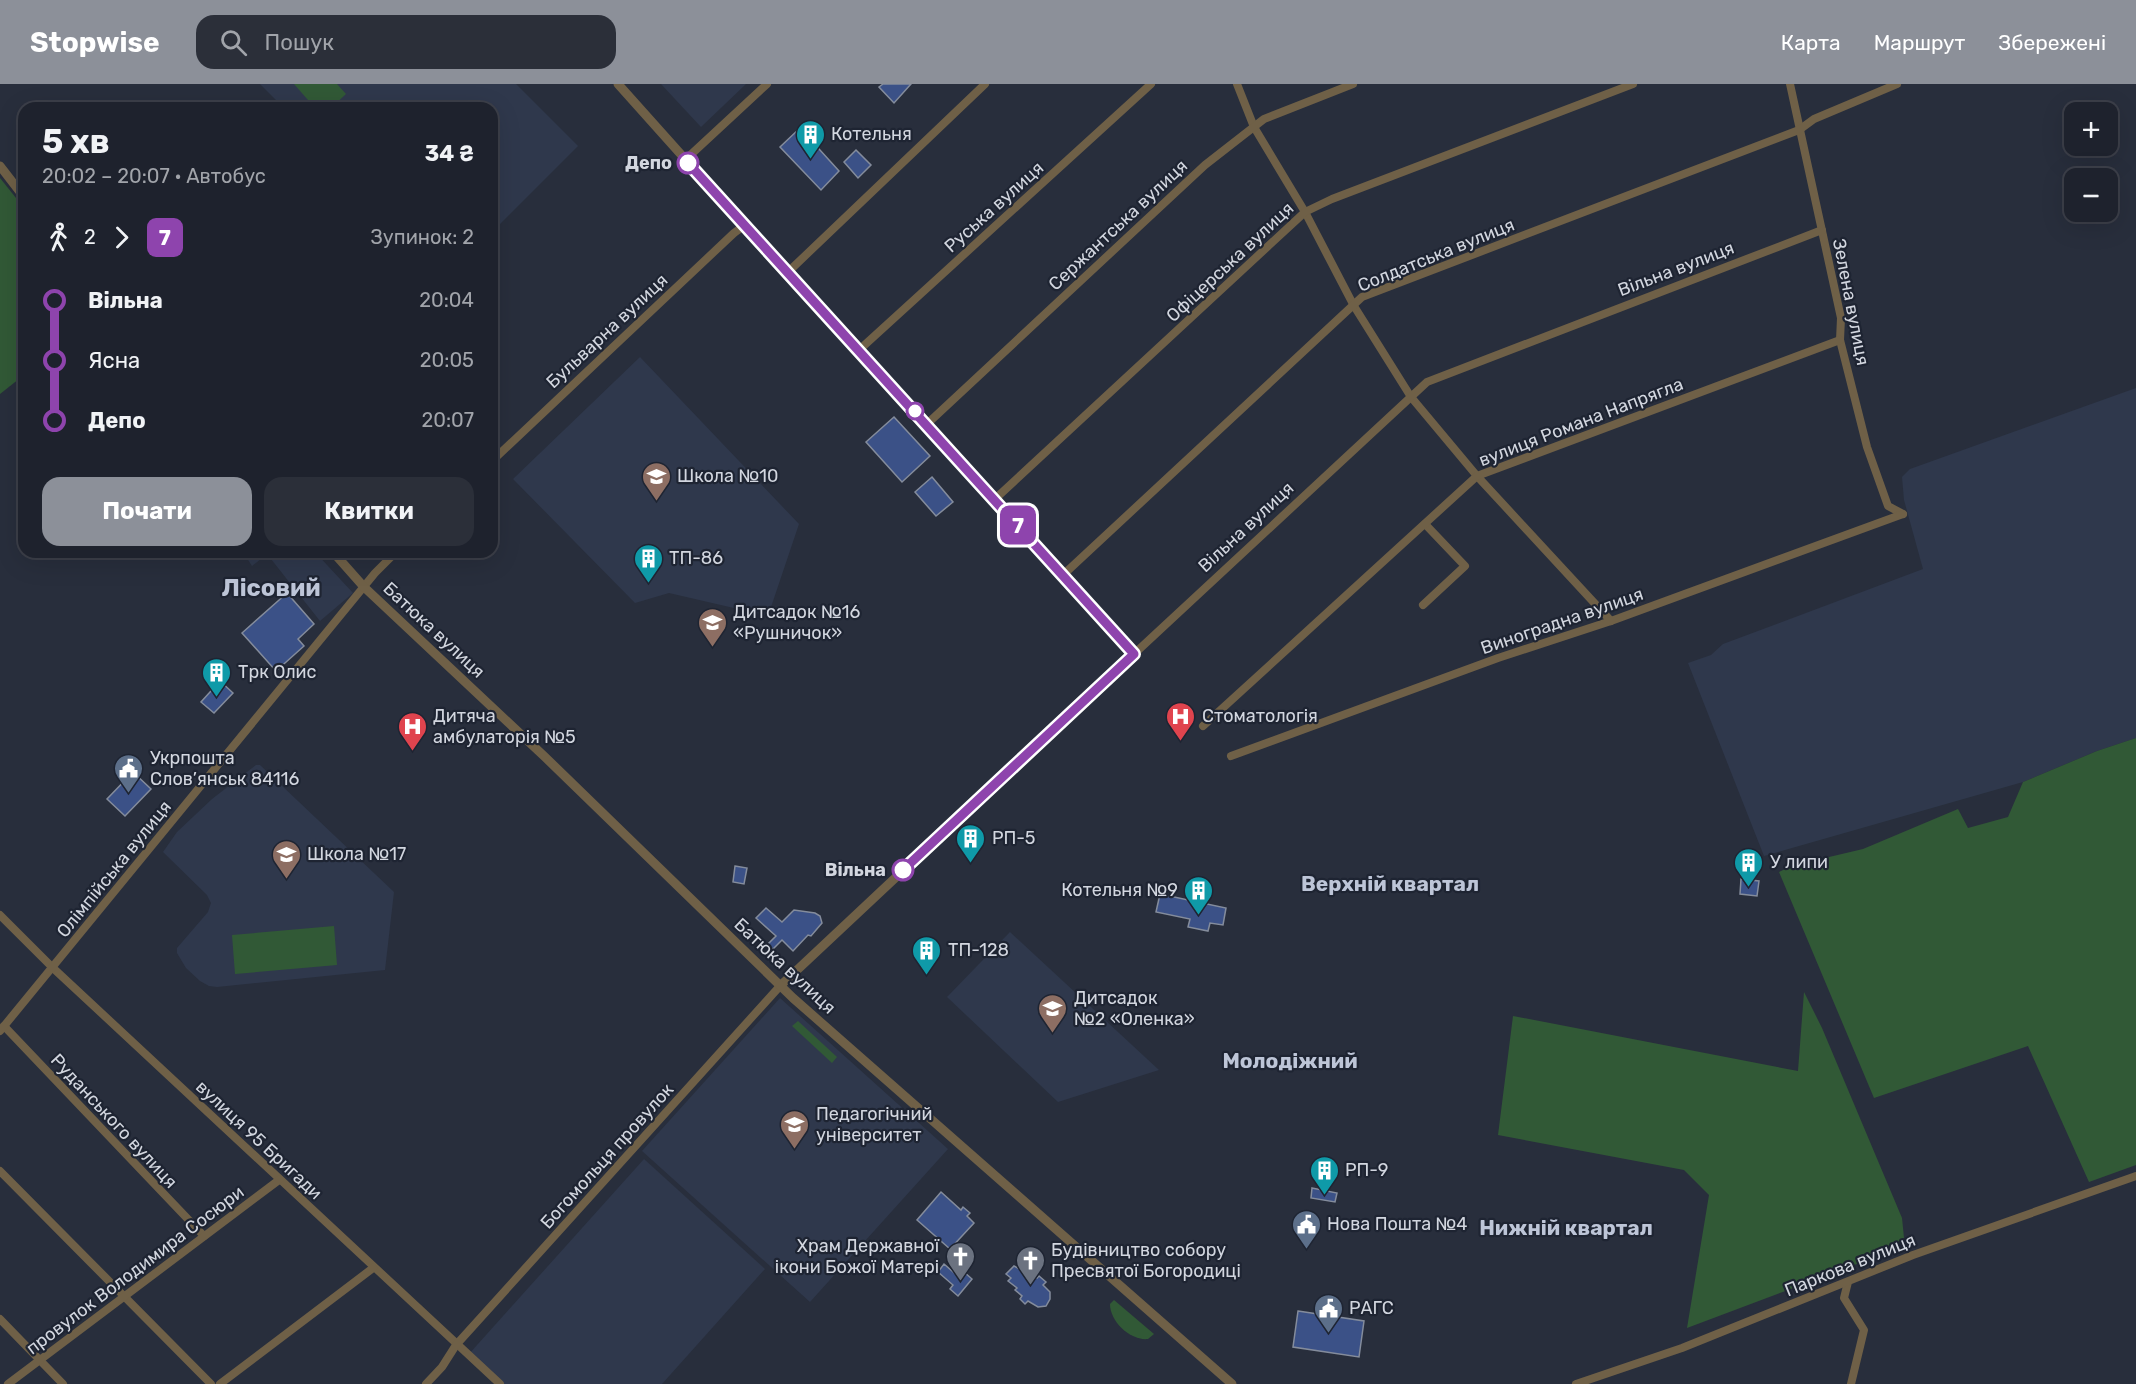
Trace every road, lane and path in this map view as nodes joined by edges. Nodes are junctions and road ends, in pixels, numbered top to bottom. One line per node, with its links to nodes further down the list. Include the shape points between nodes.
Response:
1 (618, 84): 12 (street)
2 (767, 84): 12 (street)
3 (985, 84): 18 (street)
4 (1151, 84): 21 (street, Руська вулиця)
5 (1237, 84): 10 (street)
6 (1353, 84): 10 (street, Сержантська вулиця, via 1264,118)
7 (1633, 84): 15 (street, Офіцерська вулиця)
8 (1790, 84): 11 (street, Зелена вулиця)
9 (1897, 84): 11 (street, Солдатська вулиця, via 1814,119)
10 (1254, 127): 15 (street); 23 (street, Сержантська вулиця, via 1205,165)
11 (1799, 130): 17 (street, Зелена вулиця); 19 (street, Солдатська вулиця, via 1362,297)
12 (685, 160): 16 (street)
13 (0, 166): 14 (street)
14 (18, 189)
15 (1305, 212): 19 (street); 26 (street, Офіцерська вулиця)
16 (745, 225): 18 (street); 24 (street, Бульварна вулиця)
17 (1822, 230): 20 (street, Зелена вулиця, via 1841,318); 22 (street, Вільна вулиця, via 1427,382)
18 (787, 273): 21 (street)
19 (1354, 306): 22 (street); 31 (street, Солдатська вулиця)
20 (1840, 340): 25 (street, вулиця Романа Напрягла); 27 (street, Зелена вулиця, via 1867,447 1888,506)
21 (858, 351): 23 (street)
22 (1411, 396): 25 (street); 35 (street, Вільна вулиця)
23 (927, 424): 26 (street)
24 (498, 455)
25 (1477, 476): 28 (street, вулиця Романа Напрягла); 34 (street)
26 (995, 499): 31 (street)
27 (1903, 514): 34 (street, Виноградна вулиця)
28 (1425, 524): 33 (street, via 1465,566); 36 (street, вулиця Романа Напрягла)
29 (338, 558): 32 (street, Батюка вулиця)
30 (391, 558): 32 (street)
31 (1064, 575): 35 (street)
32 (364, 587): 39 (street, Олімпійська вулиця); 40 (street, Батюка вулиця)
33 (1423, 605)
34 (1611, 621): 37 (street, Виноградна вулиця)
35 (1134, 654): 40 (street, Вільна вулиця)
36 (1203, 726)
37 (1231, 756)
38 (0, 915): 39 (street, вулиця 95 Бригади)
39 (53, 968): 41 (street, Олімпійська вулиця); 44 (street, вулиця 95 Бригади)
40 (780, 986): 50 (street, Богомольця провулок); 58 (street, Батюка вулиця)
41 (2, 1028): 45 (street, Руданського вулиця)
42 (0, 1171): 48 (street)
43 (2136, 1176): 47 (street, Паркова вулиця)
44 (279, 1180): 45 (street, провулок Володимира Сосюри); 46 (street, вулиця 95 Бригади)
45 (204, 1236): 48 (street, провулок Володимира Сосюри)
46 (374, 1268): 50 (street, вулиця 95 Бригади); 55 (street)
47 (1848, 1282): 59 (street, Паркова вулиця, via 1682,1348); 60 (street, via 1844,1298 1864,1330)
48 (125, 1297): 51 (street, провулок Володимира Сосюри); 54 (street)
49 (0, 1319): 51 (street)
50 (456, 1345): 56 (street, Богомольця провулок); 57 (street, вулиця 95 Бригади)
51 (40, 1360): 52 (street, провулок Володимира Сосюри); 53 (street)
52 (8, 1384)
53 (63, 1384)
54 (211, 1384)
55 (220, 1384)
56 (426, 1384)
57 (500, 1384)
58 (1232, 1384)
59 (1576, 1384)
60 (1851, 1384)

